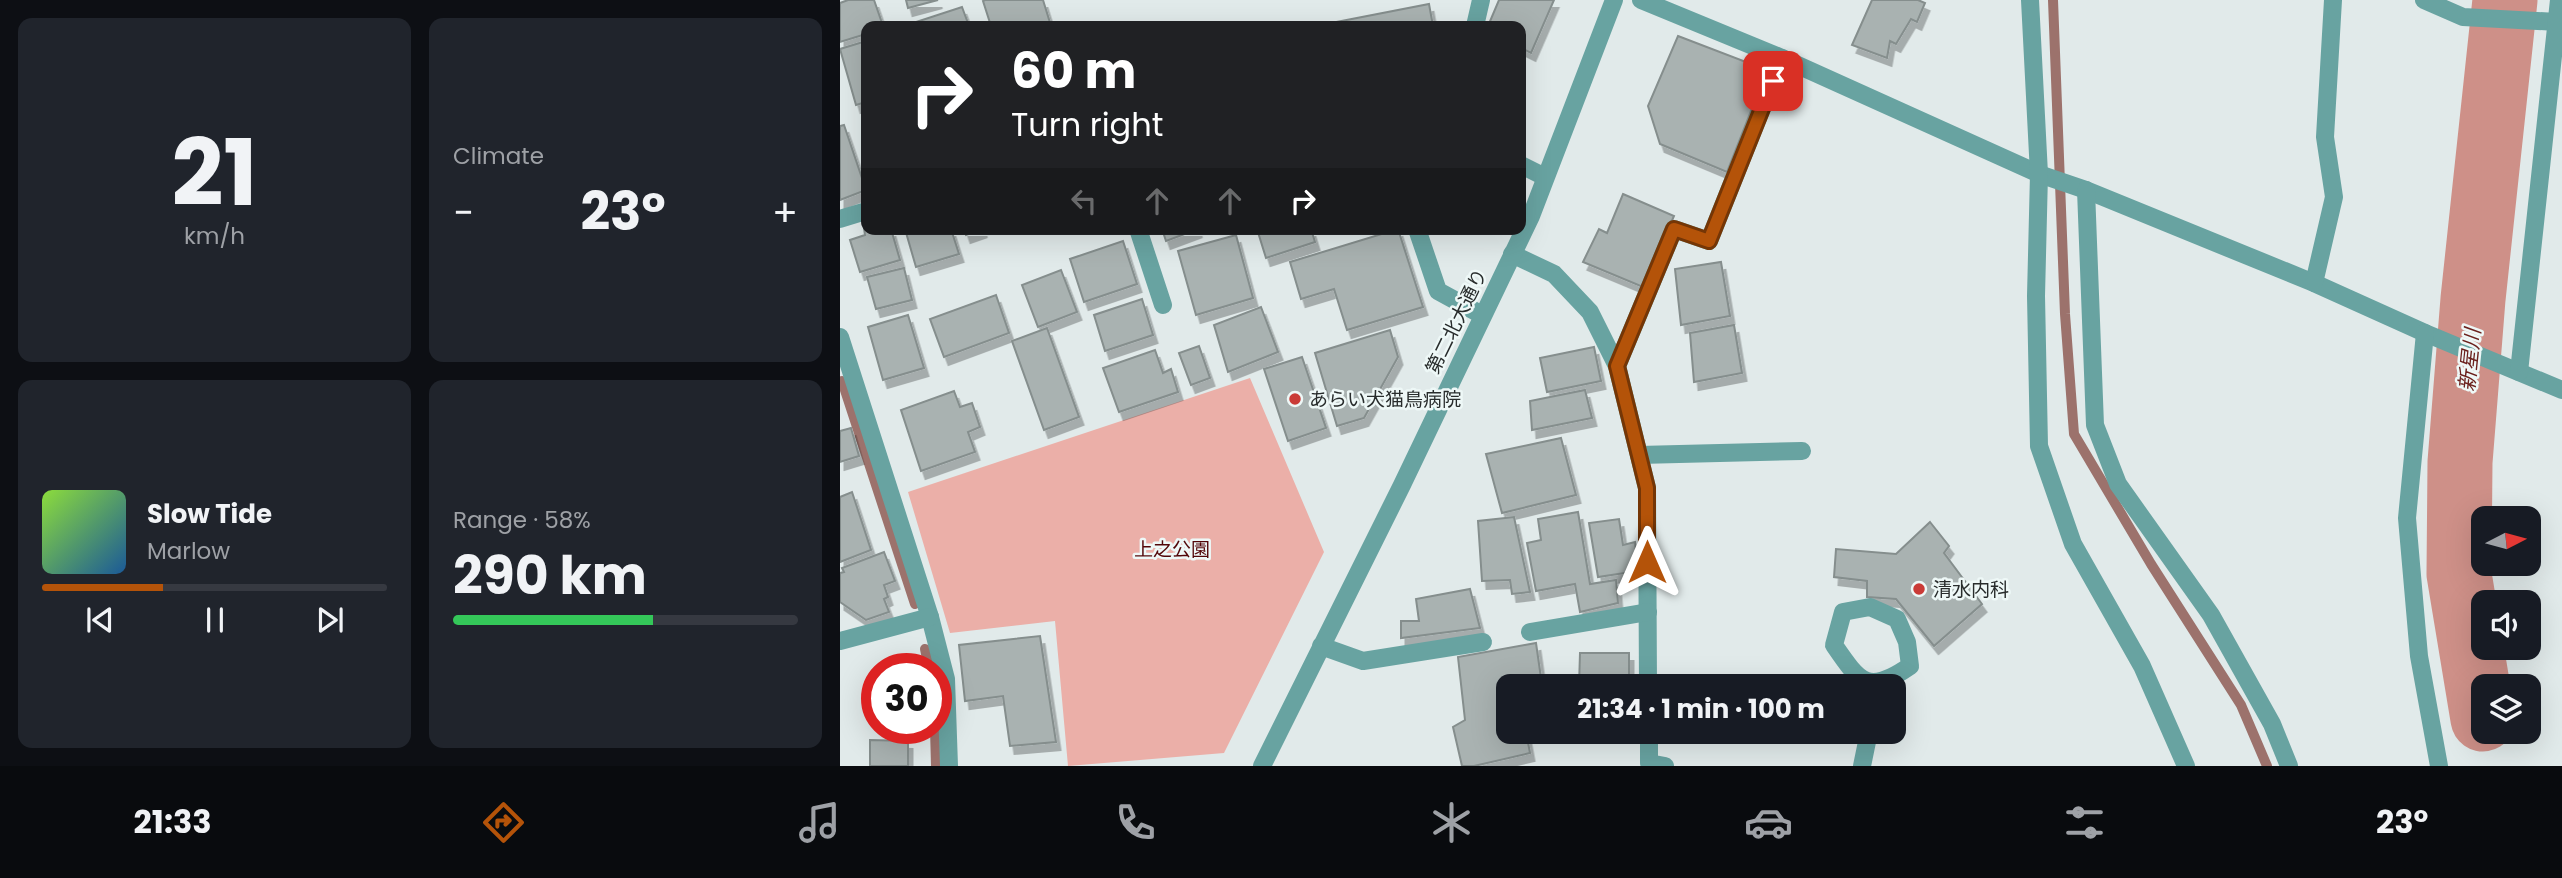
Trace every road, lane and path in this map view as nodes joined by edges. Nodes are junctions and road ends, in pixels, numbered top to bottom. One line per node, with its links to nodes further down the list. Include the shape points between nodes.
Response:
1 (1481, 0): 8 (street)
2 (1614, 0): 13 (street, 第二北大通り)
3 (1641, 0): 10 (street)
4 (2030, 0): 12 (street)
5 (2333, 0): 22 (street, via 2325,137 2334,197)
6 (2424, 0): 9 (street, via 2466,17)
7 (2559, 0): 9 (street)
8 (1476, 21)
9 (2556, 22): 28 (street)
10 (1782, 58): 12 (street); 27 (street, via 1709,241 1674,229)
11 (1526, 168): 13 (street)
12 (2040, 175): 14 (street); 46 (street, via 2036,296 2039,446 2073,544 2142,666)
13 (1545, 177): 17 (street, 第二北大通り)
14 (2085, 190): 22 (street); 47 (street, via 2095,425 2118,484 2211,615 2272,724)
15 (861, 213): 16 (street)
16 (840, 219)
17 (1526, 226)
18 (1140, 235): 23 (street)
19 (1419, 235): 24 (street, via 1438,291)
20 (1522, 235): 21 (street, 第二北大通り)
21 (1512, 254): 24 (street, 第二北大通り); 27 (street, via 1554,274 1590,312)
22 (2315, 283): 25 (street)
23 (1163, 305)
24 (1482, 315): 37 (street, 第二北大通り)
25 (2427, 334): 28 (street); 48 (street, via 2407,518 2419,656)
26 (841, 346): 33 (street)
27 (1617, 366): 31 (street)
28 (2518, 371): 29 (street)
29 (2562, 390)
30 (1802, 451): 31 (street)
31 (1639, 455): 32 (street, via 1647,488)
32 (1648, 612): 34 (street); 38 (street)
33 (930, 617): 35 (street); 42 (street, via 946,678)
34 (1530, 632)
35 (840, 641)
36 (1483, 642): 37 (street, via 1363,661)
37 (1321, 646): 43 (street, 第二北大通り)
38 (1648, 674)
39 (1877, 685): 39 (street, via 1854,674 1834,645 1843,612 1870,607 1897,619 1907,642 1910,666)
40 (1648, 744): 44 (street, via 1649,763)
41 (1866, 744): 45 (street)
42 (949, 766)
43 (1262, 766)
44 (1665, 766)
45 (1862, 766)
46 (2186, 766)
47 (2289, 766)
48 (2439, 766)

